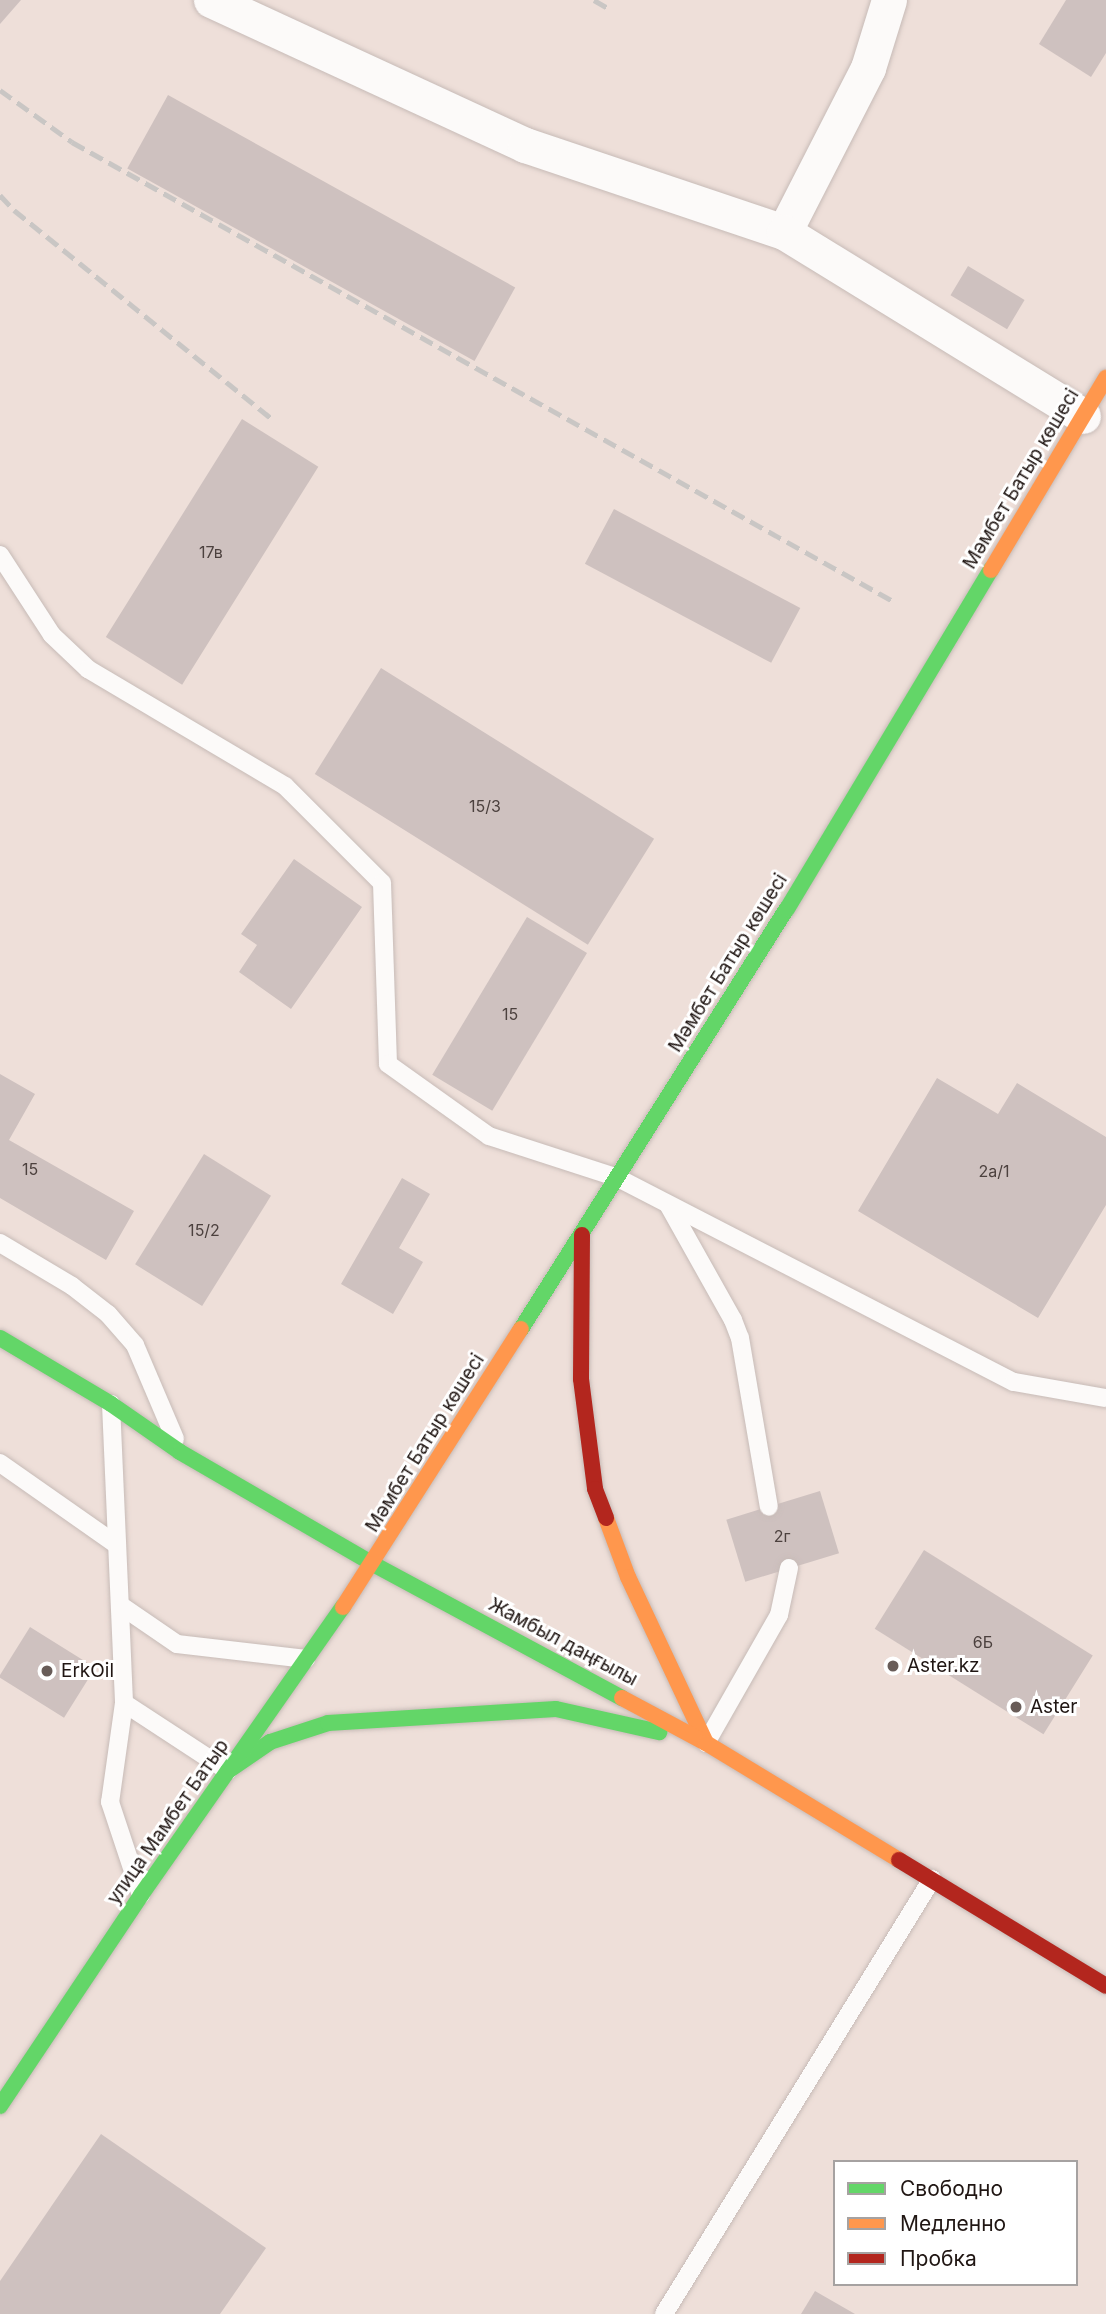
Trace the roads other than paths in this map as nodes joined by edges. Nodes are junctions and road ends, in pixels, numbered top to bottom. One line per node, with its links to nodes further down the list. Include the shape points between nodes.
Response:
1 (211, 0): 3 (street, via 524,145)
2 (889, 0): 3 (street, via 868,68)
3 (784, 232): 5 (street)
4 (1106, 378): 5 (main road, Мәмбет Батыр көшесі)
5 (1083, 416): 7 (main road, Мәмбет Батыр көшесі, via 871,773)
6 (0, 555): 7 (lane, via 51,635 88,668 285,786 382,883 387,1064 489,1136)
7 (618, 1178): 8 (lane); 9 (main road, Мәмбет Батыр көшесі)
8 (669, 1206): 12 (lane, via 1014,1382); 16 (lane, via 740,1338)
9 (582, 1235): 18 (main road, Мәмбет Батыр көшесі); 23 (main road, via 581,1380 595,1489 628,1577)
10 (0, 1243): 14 (lane, via 72,1286 108,1314 135,1345)
11 (0, 1338): 13 (main road, Жамбыл даңғылы)
12 (1106, 1398)
13 (111, 1404): 14 (main road, Жамбыл даңғылы); 17 (lane)
14 (180, 1452): 18 (main road, Жамбыл даңғылы)
15 (0, 1463): 17 (lane)
16 (769, 1507)
17 (117, 1545): 20 (lane)
18 (373, 1564): 21 (main road, улица Мамбет Батыр); 23 (main road, Жамбыл даңғылы)
19 (789, 1568): 23 (lane, via 779,1615)
20 (120, 1605): 21 (lane, via 177,1644); 22 (lane)
21 (307, 1659): 24 (main road, улица Мамбет Батыр)
22 (124, 1703): 24 (lane); 26 (lane, via 110,1802)
23 (706, 1743): 24 (main road, via 556,1709 328,1723 270,1742); 25 (main road, Жамбыл даңғылы)
24 (228, 1771): 26 (main road, улица Мамбет Батыр)
25 (932, 1879): 27 (main road, Жамбыл даңғылы); 29 (lane)
26 (142, 1895): 28 (main road, улица Мамбет Батыр)
27 (1106, 1986)
28 (0, 2106)
29 (664, 2314)

